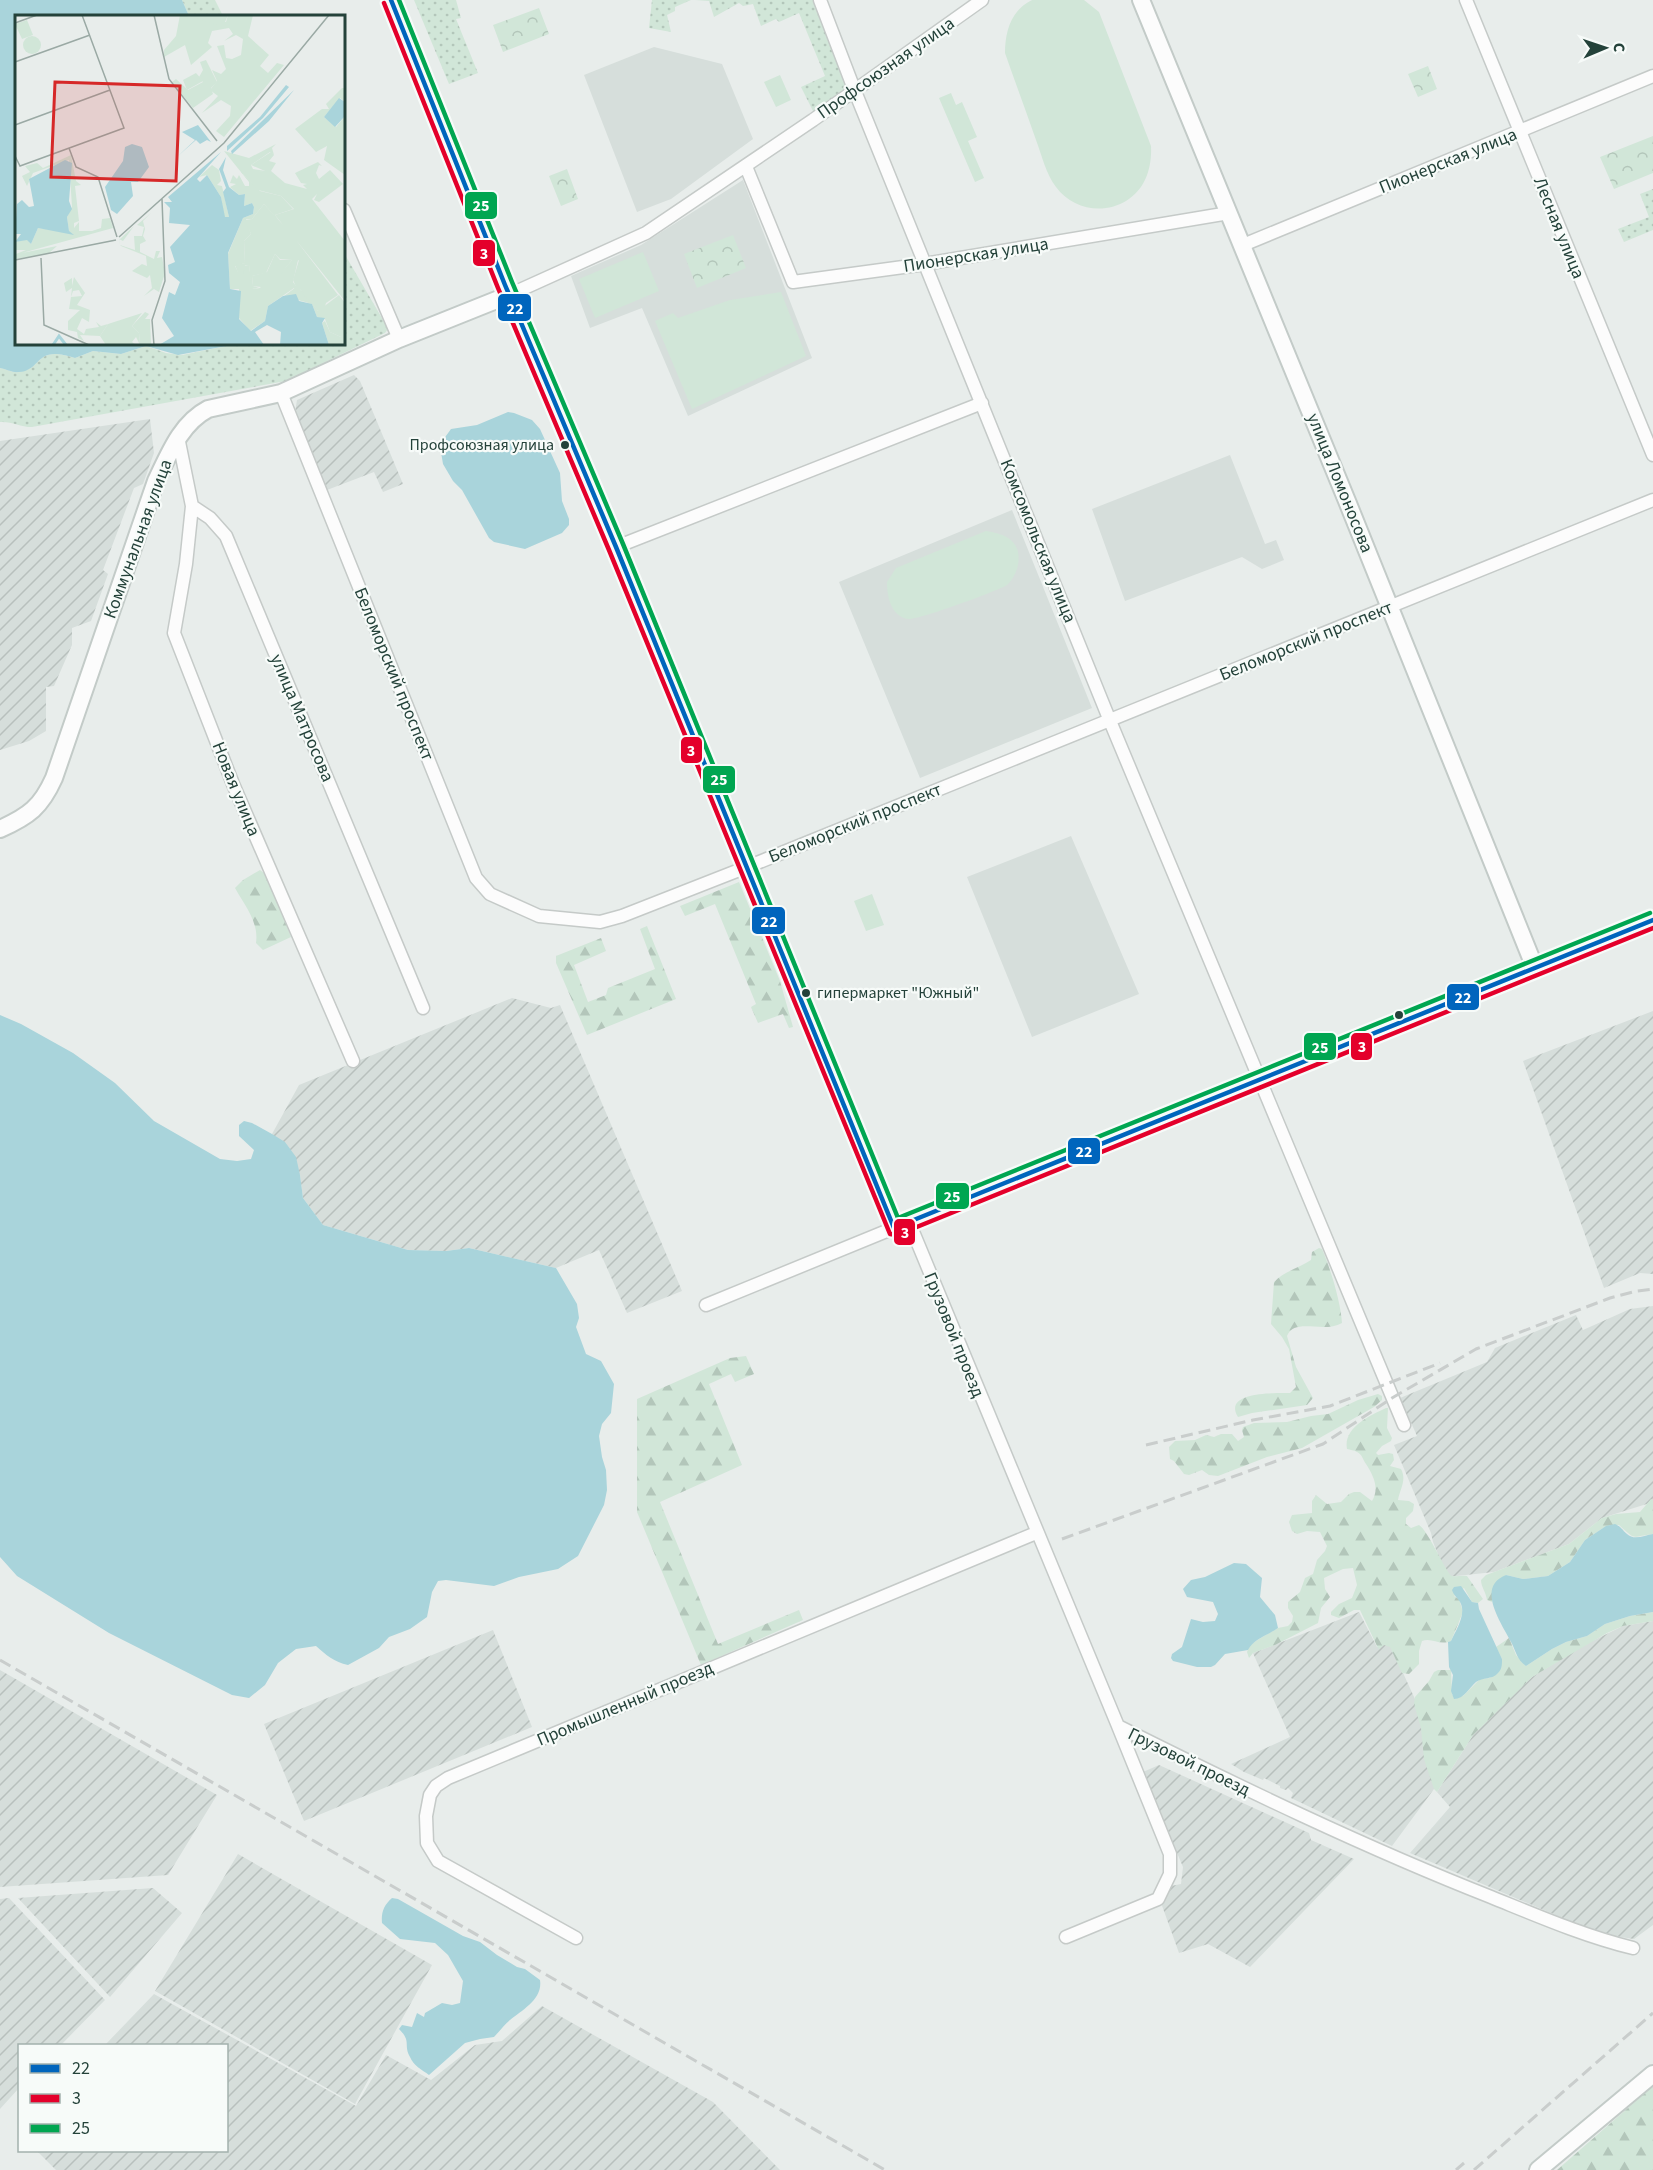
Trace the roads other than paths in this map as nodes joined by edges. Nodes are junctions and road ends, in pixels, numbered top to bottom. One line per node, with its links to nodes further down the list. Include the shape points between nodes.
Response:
1 (391, 0): 14 (main road)
2 (820, 0): 7 (street, Комсомольская улица)
3 (982, 0): 7 (street, Профсоюзная улица)
4 (1141, 0): 11 (main road, улица Ломоносова)
5 (1466, 0): 8 (street, Лесная улица)
6 (1653, 76): 8 (street, Пионерская улица)
7 (854, 89): 13 (street, Комсомольская улица); 14 (street, Профсоюзная улица, via 646,233)
8 (1520, 131): 12 (street, Пионерская улица); 19 (street, Лесная улица)
9 (747, 169): 13 (street, Пионерская улица, via 793,282)
10 (345, 212): 15 (street)
11 (1229, 213): 12 (main road, улица Ломоносова); 13 (street, Пионерская улица)
12 (1243, 245): 23 (main road, улица Ломоносова)
13 (926, 263): 17 (street, Комсомольская улица)
14 (510, 295): 15 (main road, Коммунальная улица); 22 (main road)
15 (399, 339): 16 (main road, Коммунальная улица)
16 (281, 393): 18 (main road, Коммунальная улица, via 208,409); 26 (street, Беломорский проспект, via 476,878 490,894 539,916 600,922)
17 (982, 403): 22 (street); 24 (street, Комсомольская улица)
18 (178, 437): 21 (street); 25 (main road, Коммунальная улица, via 156,481 46,796 33,812)
19 (1653, 455)
20 (1653, 500): 23 (street, Беломорский проспект)
21 (192, 506): 29 (street, улица Матросова, via 226,536); 30 (street, Новая улица, via 174,633 233,784)
22 (616, 548): 26 (main road)
23 (1390, 607): 24 (street, Беломорский проспект); 28 (main road, улица Ломоносова)
24 (1110, 721): 26 (street, Беломорский проспект); 31 (street, Комсомольская улица)
25 (0, 829)
26 (747, 867): 32 (main road)
27 (1653, 920): 28 (main road)
28 (1535, 968): 31 (main road)
29 (423, 1008)
30 (353, 1061)
31 (1260, 1079): 32 (main road); 34 (street, Комсомольская улица)
32 (901, 1225): 33 (street); 35 (street, Грузовой проезд)
33 (706, 1305)
34 (1404, 1425)
35 (1036, 1533): 36 (street, Грузовой проезд); 38 (street, Промышленный проезд, via 436,1786 426,1816 427,1843 438,1861)
36 (1118, 1726): 37 (street, via 1170,1854 1170,1874 1158,1899); 39 (street, Грузовой проезд, via 1234,1785 1429,1873 1600,1940)
37 (1066, 1937)
38 (576, 1938)
39 (1633, 1948)
40 (1653, 2074): 41 (main road)
41 (1539, 2170)

